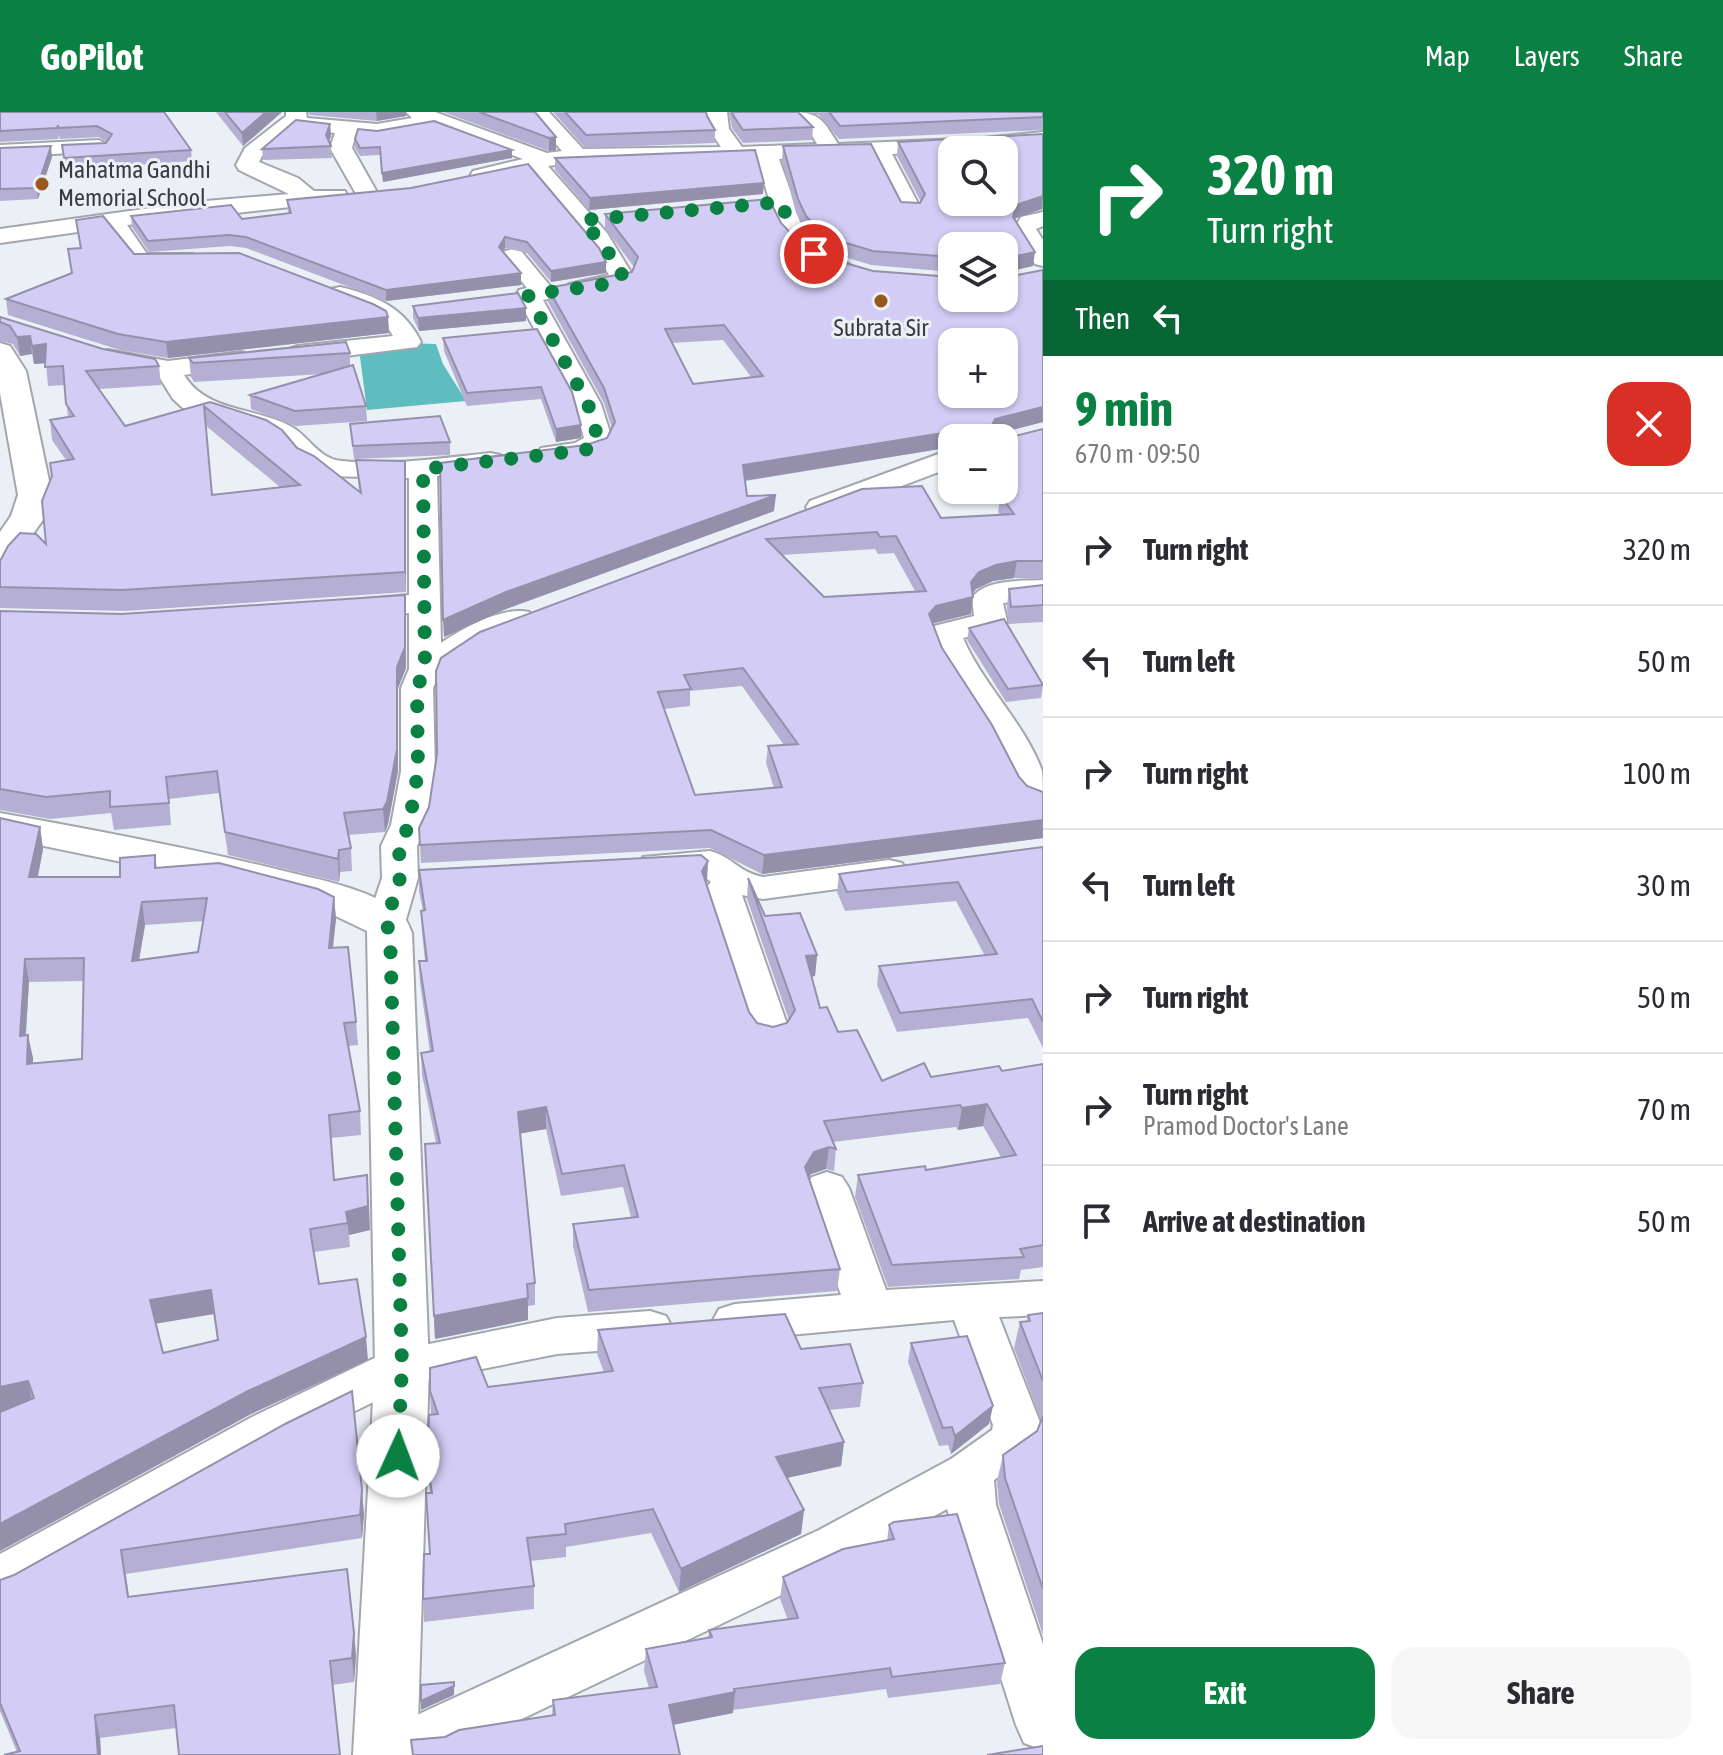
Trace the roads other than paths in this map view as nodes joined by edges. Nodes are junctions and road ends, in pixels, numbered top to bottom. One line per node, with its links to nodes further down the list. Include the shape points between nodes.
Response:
1 (538, 112): 15 (street)
2 (717, 112): 13 (street, via 719,129)
3 (798, 112): 10 (street, via 817,126)
4 (294, 118): 6 (street); 20 (street, via 253,153 247,165 290,183)
5 (422, 119): 6 (street, via 377,130); 16 (street); 16 (street, via 456,163 480,176)
6 (347, 129): 19 (street, via 341,148)
7 (1043, 138): 9 (street)
8 (99, 146): 11 (street)
9 (878, 147): 10 (street); 23 (street)
10 (830, 148): 12 (street)
11 (0, 151)
12 (766, 153): 13 (street); 21 (street)
13 (736, 154): 14 (street)
14 (674, 155): 15 (street); 17 (street)
15 (577, 156): 16 (street)
16 (540, 162): 26 (street)
17 (682, 177)
18 (396, 190): 19 (street)
19 (367, 194): 20 (street)
20 (308, 198): 27 (street)
21 (782, 202): 22 (street); 32 (street, via 798,242 837,265)
22 (752, 204)
23 (910, 209)
24 (612, 217): 26 (street)
25 (1043, 219): 31 (street, via 1029,222 1025,229)
26 (583, 220): 34 (street, via 622,277 614,283)
27 (113, 221): 28 (street); 30 (street, via 144,262)
28 (0, 236)
29 (513, 256): 34 (street)
30 (213, 257)
31 (1043, 259)
32 (864, 273)
33 (322, 288): 37 (street)
34 (536, 294): 35 (street); 38 (street)
35 (499, 299)
36 (413, 308): 37 (street)
37 (384, 312): 41 (street, via 400,321)
38 (545, 330): 39 (street); 46 (street, via 588,404 598,439 594,446)
39 (515, 333)
40 (439, 340): 41 (street)
41 (408, 342): 44 (street)
42 (87, 351): 44 (street)
43 (4, 365): 48 (main road, via 35,495 28,517)
44 (168, 369): 46 (street, via 192,402 279,431 326,468)
45 (938, 462): 47 (street)
46 (423, 469): 50 (street)
47 (790, 519)
48 (0, 556)
49 (1043, 589): 54 (street, via 987,598 991,621 945,633 958,664)
50 (425, 603): 52 (street); 53 (street)
51 (546, 608): 53 (street, via 468,639)
52 (326, 610)
53 (425, 669): 59 (street, via 417,688 418,771 409,825 399,846)
54 (1043, 797)
55 (0, 825): 59 (main road, via 166,855 365,910)
56 (617, 867): 58 (street, via 710,862)
57 (918, 867): 58 (street, via 763,888)
58 (733, 882): 60 (street, via 722,891)
59 (406, 892): 65 (main road, via 390,933)
60 (770, 1033)
61 (827, 1188): 64 (street)
62 (1043, 1298): 63 (street)
63 (970, 1301): 64 (street); 66 (street, via 1018,1433 1014,1442)
64 (870, 1311): 65 (street, via 557,1336)
65 (402, 1366): 67 (street); 69 (main road)
66 (969, 1473): 68 (street, via 971,1505); 69 (street, via 837,1545)
67 (4, 1567)
68 (1043, 1725)
69 (387, 1755)

